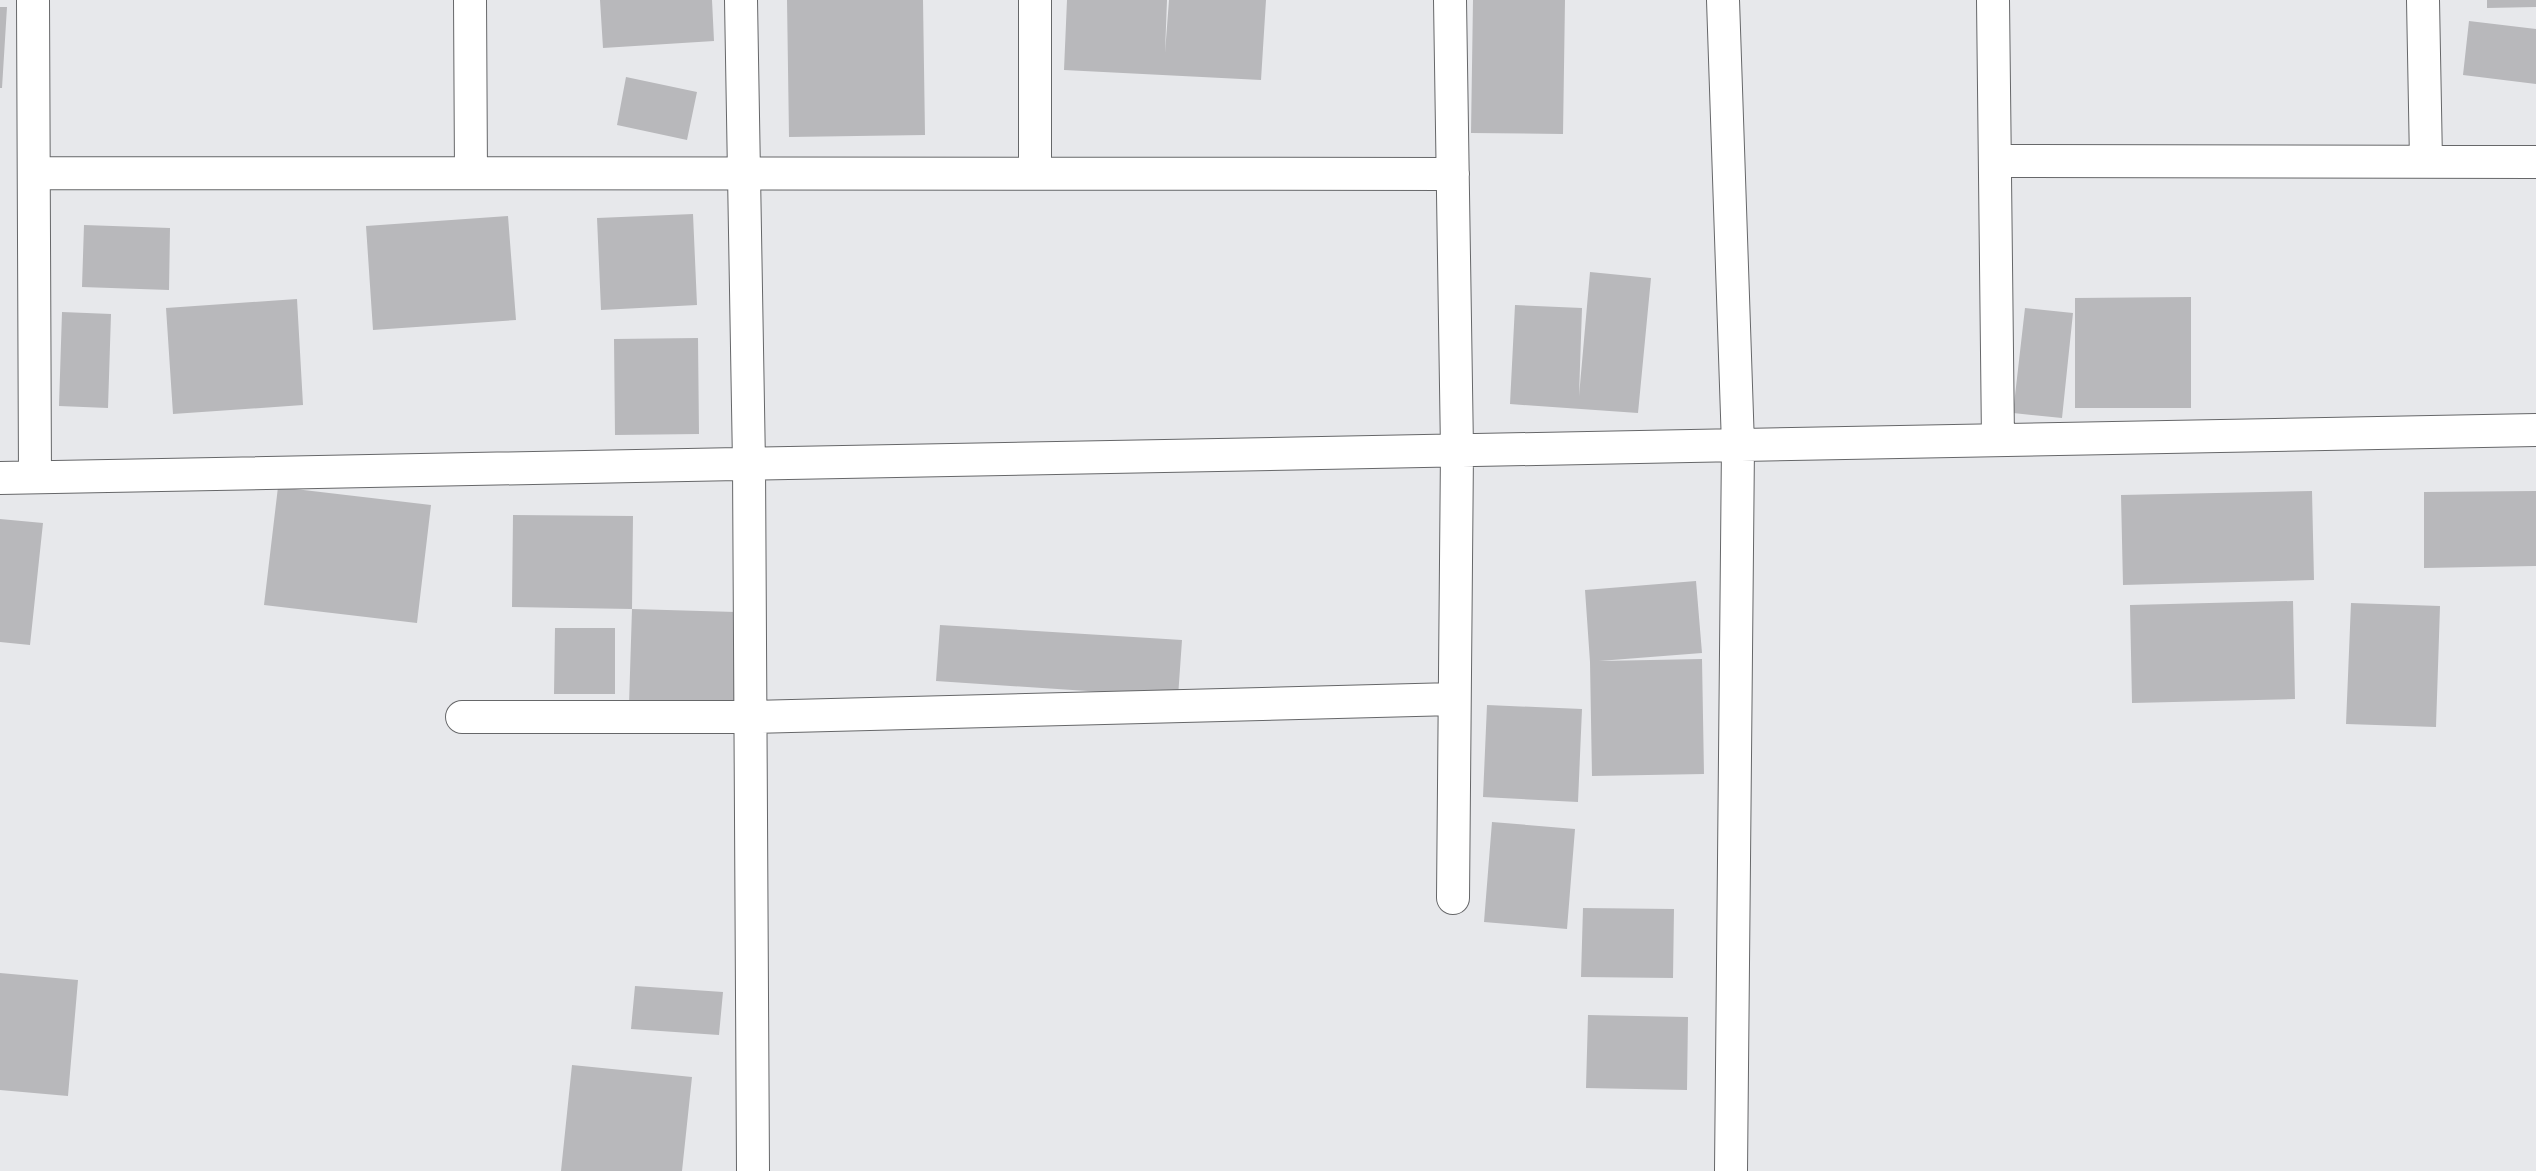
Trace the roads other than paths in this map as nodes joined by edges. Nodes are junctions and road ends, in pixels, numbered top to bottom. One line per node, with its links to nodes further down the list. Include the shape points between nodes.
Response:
1 (33, 0): 13 (street)
2 (470, 0): 14 (street)
3 (741, 0): 12 (street)
4 (1035, 0): 15 (street)
5 (1450, 0): 16 (street)
6 (1723, 0): 19 (street)
7 (1993, 0): 10 (street)
8 (2423, 0): 9 (street)
9 (2426, 160): 10 (street); 11 (street)
10 (1995, 161): 18 (street)
11 (2536, 162)
12 (744, 171): 14 (street); 15 (street); 21 (street)
13 (34, 172): 14 (street); 22 (street)
14 (471, 173)
15 (1035, 173): 16 (street)
16 (1453, 174): 20 (street)
17 (2536, 430): 18 (street)
18 (1998, 440): 19 (street)
19 (1738, 445): 20 (street); 29 (street)
20 (1457, 450): 21 (street); 24 (street)
21 (749, 464): 22 (street); 26 (street)
22 (35, 477): 23 (street)
23 (0, 478)
24 (1454, 699): 26 (street); 27 (street)
25 (462, 717): 26 (street)
26 (750, 717): 28 (street)
27 (1453, 898)
28 (753, 1171)
29 (1731, 1171)

